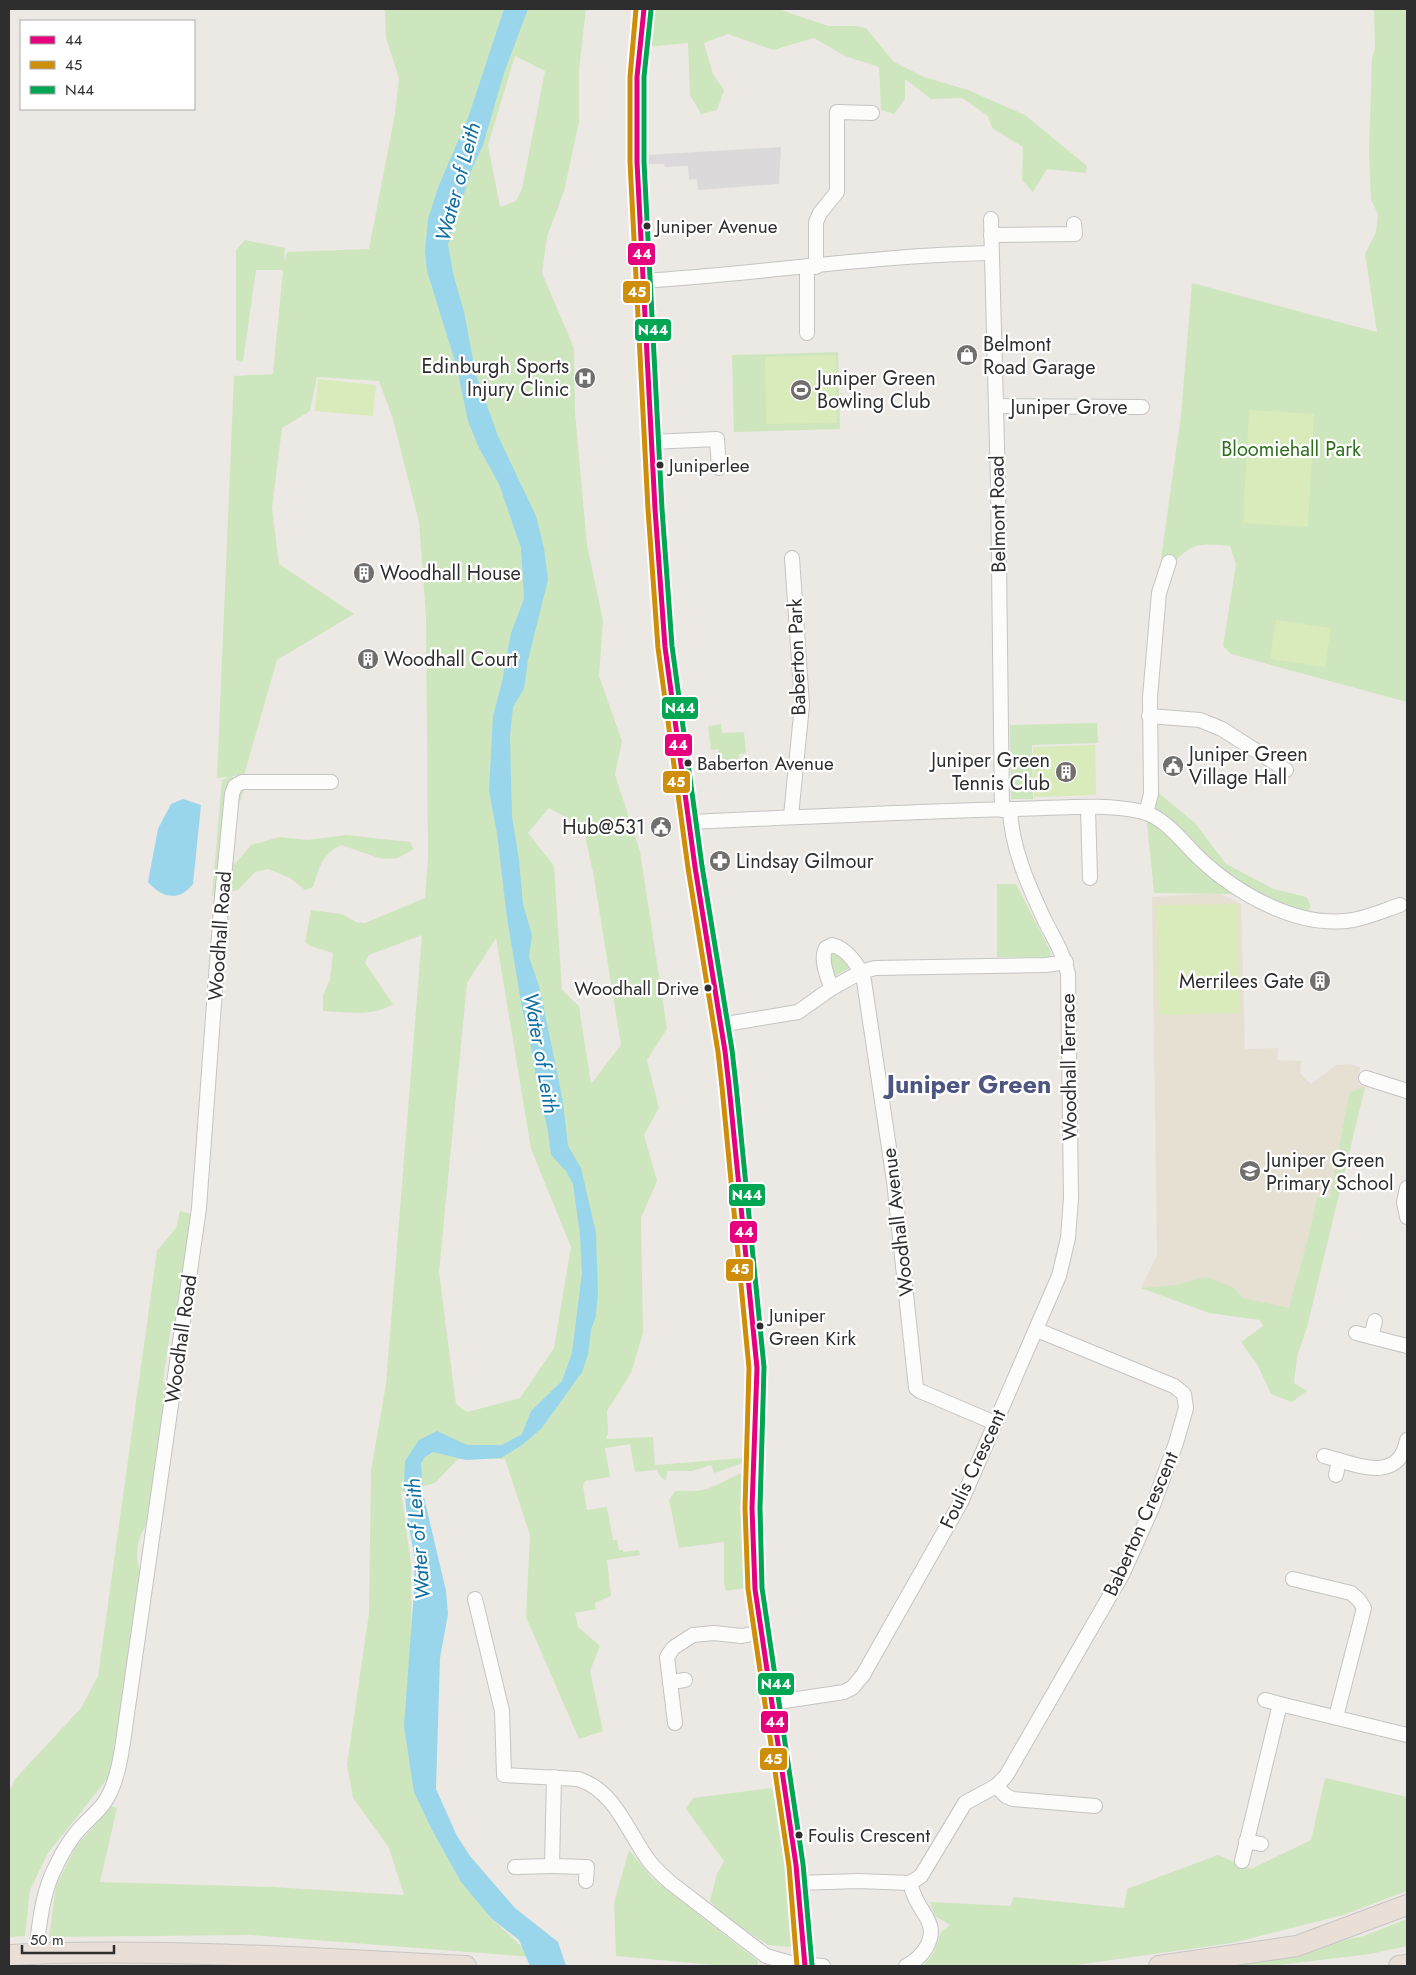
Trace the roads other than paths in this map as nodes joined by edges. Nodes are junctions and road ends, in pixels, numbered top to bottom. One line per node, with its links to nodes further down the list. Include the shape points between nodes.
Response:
1 (644, 9): 8 (main road, via 636,102)
2 (872, 113): 7 (street, via 837,112 837,192 816,222)
3 (991, 219): 5 (street, Belmont Road)
4 (1074, 224): 5 (street, via 1075,234)
5 (991, 235): 6 (street, Belmont Road)
6 (991, 253): 7 (street, via 882,258); 10 (street, Belmont Road)
7 (812, 267): 8 (street); 9 (street)
8 (642, 281): 12 (main road)
9 (807, 333)
10 (996, 406): 11 (street, Juniper Grove); 20 (street, Belmont Road)
11 (1142, 407)
12 (651, 442): 13 (street, via 717,439); 23 (main road, via 665,647)
13 (719, 468)
14 (792, 558): 22 (street, Baberton Park, via 802,705)
15 (1169, 562): 16 (street, via 1159,593)
16 (1149, 716): 17 (street, via 1200,720 1222,729); 21 (street, via 1151,794)
17 (1286, 770)
18 (331, 782): 69 (street, Woodhall Road, via 242,782 235,786 232,794 199,1208 127,1714 116,1776 109,1794 76,1833 50,1878)
19 (1088, 808): 20 (street); 21 (street); 24 (street)
20 (1006, 810): 22 (street); 26 (street, Woodhall Terrace, via 1029,886)
21 (1146, 813): 25 (street, via 1172,831 1238,890 1306,919 1353,920)
22 (792, 816): 23 (street)
23 (690, 822): 29 (main road)
24 (1090, 878)
25 (1400, 905)
26 (1066, 962): 27 (street, via 875,968); 35 (street, Woodhall Terrace, via 1070,1218 1059,1276)
27 (861, 972): 28 (street); 28 (street, via 839,948 829,946 823,955); 39 (street, Woodhall Avenue, via 894,1181 914,1383 920,1391)
28 (832, 988): 29 (street, via 798,1012)
29 (720, 1025): 46 (main road, via 757,1368 752,1540)
30 (1366, 1078): 31 (street)
31 (1407, 1091)
32 (1407, 1188): 33 (street, via 1404,1202)
33 (1407, 1217)
34 (1376, 1321): 37 (street)
35 (1037, 1330): 39 (street, Foulis Crescent); 56 (street, Baberton Crescent, via 1174,1386 1184,1394 1186,1408 1164,1478 1123,1573 1006,1776)
36 (1356, 1333): 37 (street)
37 (1371, 1337): 38 (street)
38 (1407, 1346)
39 (995, 1423): 50 (street, Foulis Crescent, via 950,1523 857,1683 844,1692)
40 (1407, 1440): 42 (street, via 1405,1452 1388,1468 1378,1469)
41 (1324, 1456): 42 (street)
42 (1339, 1460): 43 (street)
43 (1336, 1475)
44 (1293, 1579): 52 (street, via 1351,1593 1364,1608)
45 (475, 1599): 55 (street, via 502,1711 504,1775)
46 (761, 1632): 48 (street, via 742,1636 714,1633 685,1638 667,1657); 50 (main road)
47 (686, 1680): 48 (street)
48 (670, 1682): 53 (street)
49 (1265, 1700): 51 (street)
50 (771, 1703): 64 (main road)
51 (1280, 1704): 52 (street); 58 (street)
52 (1336, 1717): 54 (street)
53 (674, 1723)
54 (1407, 1735)
55 (554, 1777): 61 (street); 72 (street, via 578,1779 597,1788 618,1812 658,1872 766,1956 794,1964)
56 (996, 1786): 57 (street, via 1013,1799); 65 (street, Baberton Crescent, via 965,1803 926,1870)
57 (1095, 1806)
58 (1246, 1841): 59 (street); 60 (street)
59 (1261, 1844)
60 (1242, 1861)
61 (552, 1866): 62 (street); 63 (street, via 587,1867)
62 (515, 1867)
63 (586, 1881)
64 (798, 1882): 65 (street); 71 (main road, bridge)
65 (910, 1882): 73 (street, via 915,1898 927,1916 930,1935 918,1959)
66 (1407, 1905): 74 (highway, via 1297,1946)
67 (10, 1955): 70 (highway, bridge, via 124,1951)
68 (1407, 1965): 75 (highway)
69 (34, 1966)
70 (466, 1966)
71 (805, 1966)
72 (823, 1966)
73 (906, 1966)
74 (1159, 1966)
75 (1400, 1966)

